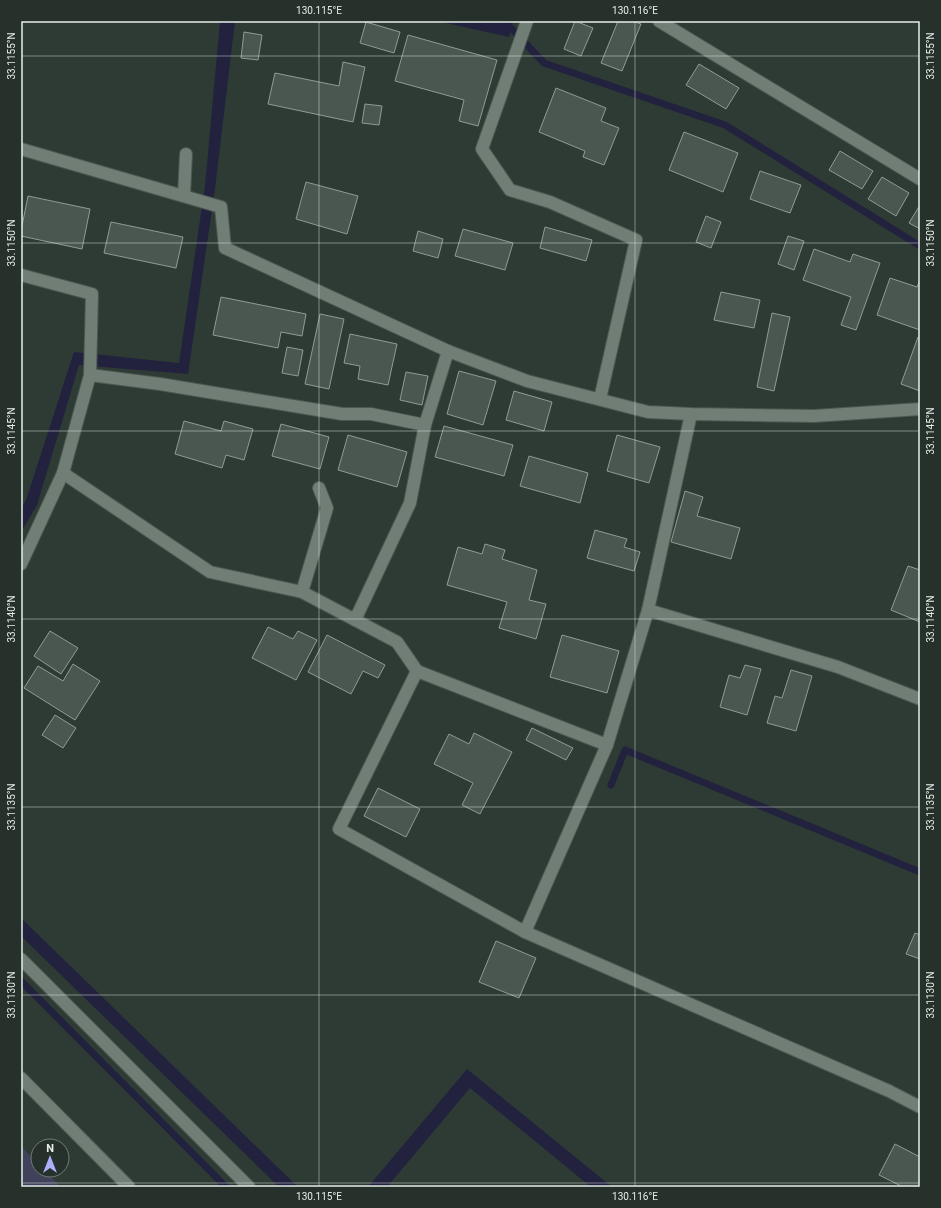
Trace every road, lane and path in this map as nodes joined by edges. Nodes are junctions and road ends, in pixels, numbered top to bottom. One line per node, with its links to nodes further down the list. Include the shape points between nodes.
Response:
1 (659, 21): 5 (street)
2 (525, 26): 10 (street, via 482,149 510,190 550,202 636,240)
3 (21, 149): 6 (street)
4 (186, 154): 6 (street)
5 (920, 179)
6 (189, 197): 8 (street, via 221,207 226,248)
7 (21, 275): 9 (street, via 92,294)
8 (448, 351): 10 (street, via 527,381); 13 (street)
9 (90, 375): 13 (street, via 342,414 371,414); 14 (street)
10 (600, 399): 12 (street, via 648,412)
11 (920, 409): 12 (street, via 814,416)
12 (691, 414): 18 (street)
13 (425, 425): 19 (street, via 410,503)
14 (63, 473): 16 (street); 17 (street, via 210,572)
15 (319, 488): 17 (street, via 327,508)
16 (21, 564)
17 (302, 592): 19 (street)
18 (648, 610): 21 (street, via 838,667); 22 (street)
19 (355, 620): 20 (street, via 397,642)
20 (417, 671): 22 (street); 23 (street, via 339,829)
21 (920, 699)
22 (607, 745): 23 (street)
23 (524, 932): 26 (street, via 889,1091)
24 (21, 959): 28 (street)
25 (21, 1078): 27 (street)
26 (920, 1107)
27 (129, 1187)
28 (249, 1187)

